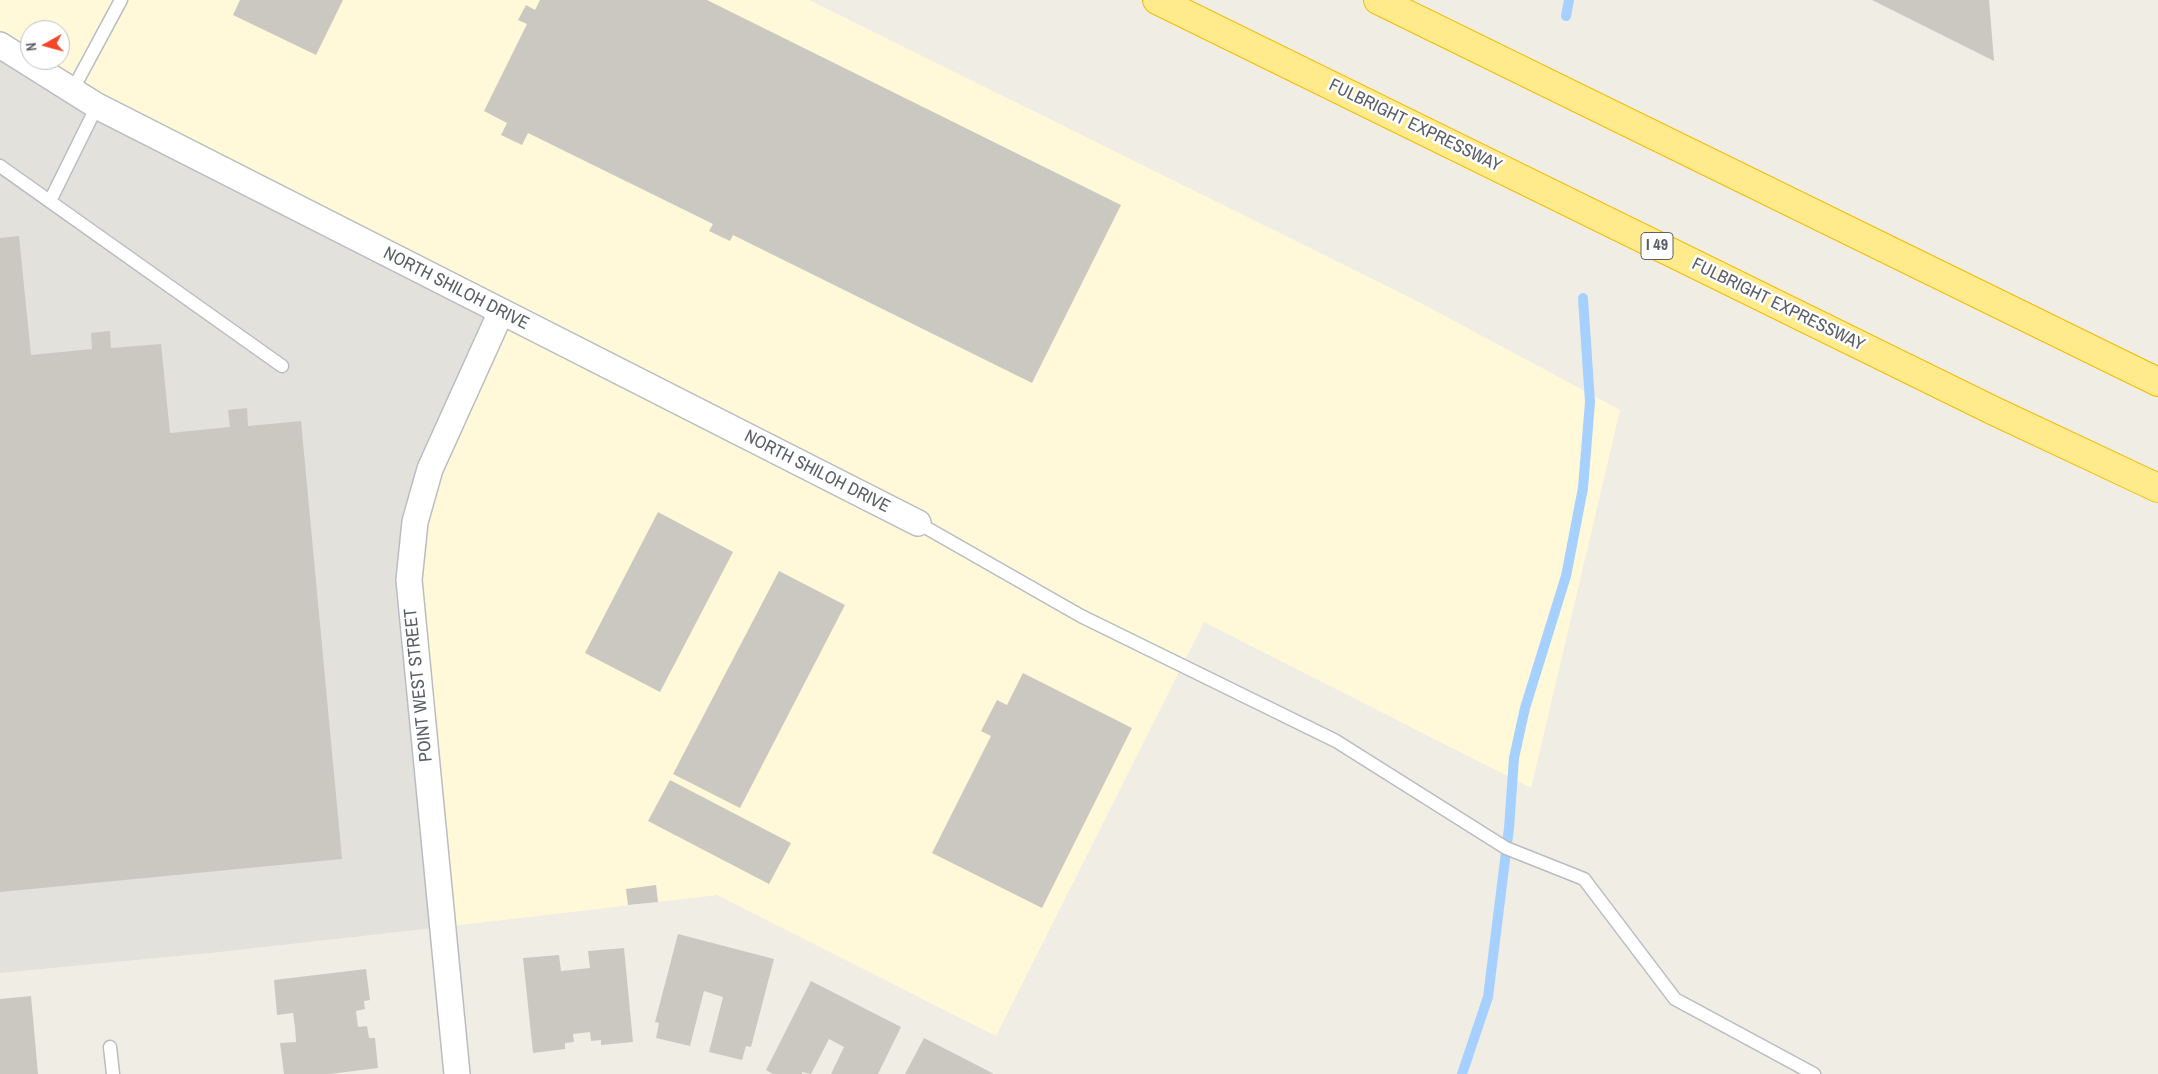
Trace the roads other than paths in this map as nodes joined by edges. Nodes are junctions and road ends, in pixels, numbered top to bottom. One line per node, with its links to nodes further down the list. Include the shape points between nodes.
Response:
1 (121, 0): 5 (lane)
2 (1157, 0): 12 (highway, FULBRIGHT EXPRESSWAY / I 49, via 1982,405)
3 (1378, 0): 11 (highway)
4 (0, 45): 5 (street, NORTH SHILOH DRIVE)
5 (72, 91): 6 (street, NORTH SHILOH DRIVE)
6 (97, 106): 8 (lane); 9 (street, NORTH SHILOH DRIVE)
7 (0, 166): 8 (lane)
8 (50, 201): 10 (lane)
9 (501, 312): 13 (street, NORTH SHILOH DRIVE); 16 (street, POINT WEST STREET, via 430,469 415,522 409,580)
10 (282, 366)
11 (2158, 382)
12 (2158, 488)
13 (918, 523): 17 (lane, via 1081,616 1336,741 1506,848 1584,879 1675,999)
14 (110, 1047): 15 (lane)
15 (113, 1074)
16 (457, 1074)
17 (1814, 1074)

